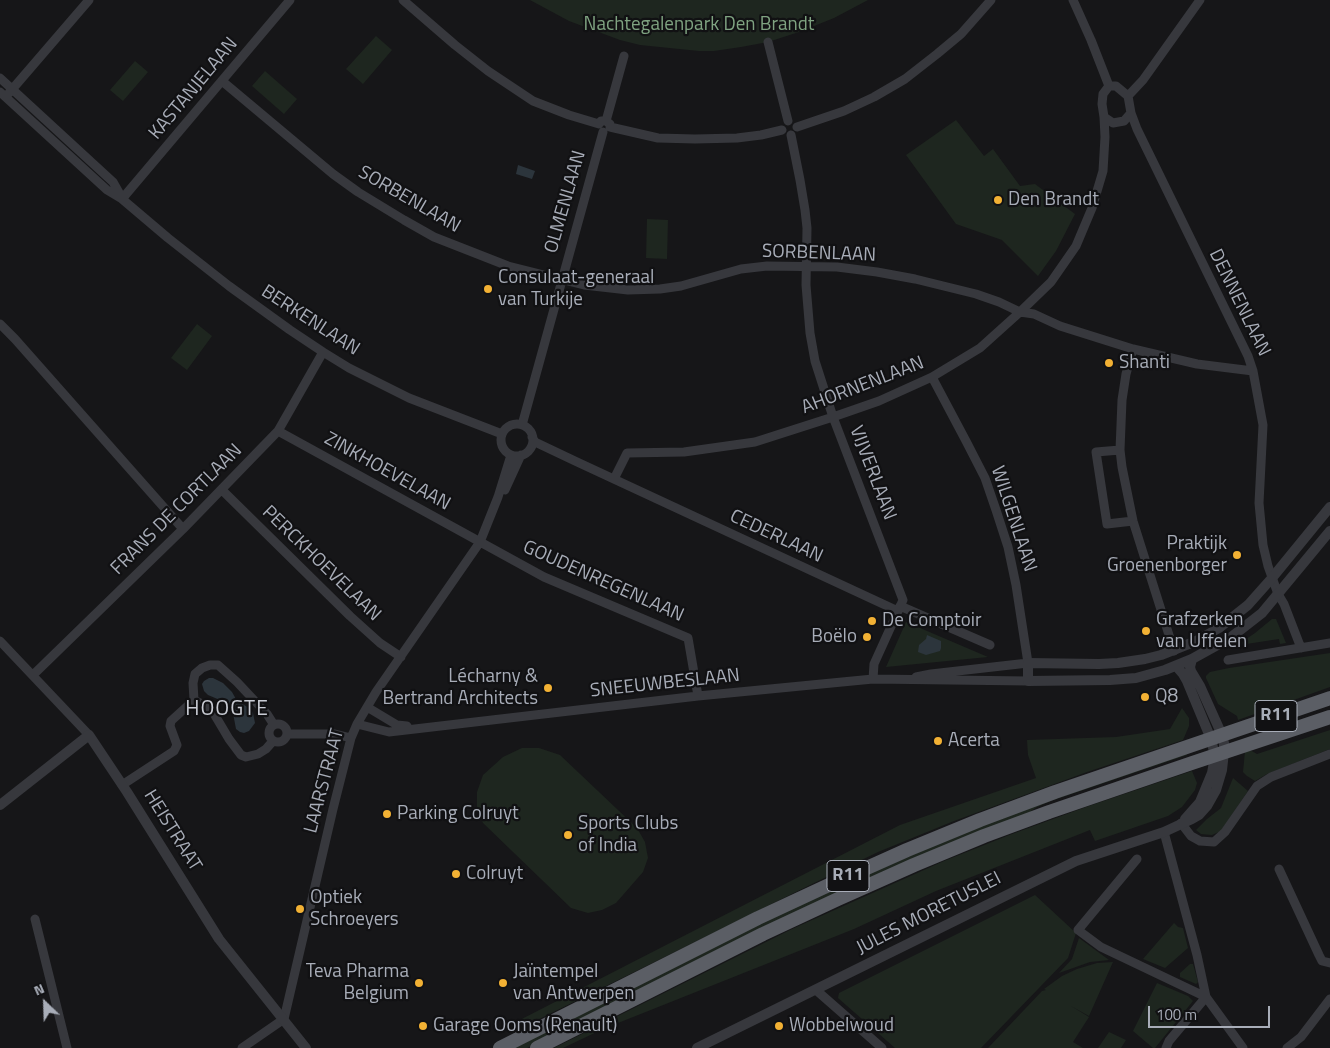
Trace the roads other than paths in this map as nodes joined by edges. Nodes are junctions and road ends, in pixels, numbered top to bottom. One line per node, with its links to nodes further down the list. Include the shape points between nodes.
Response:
1 (89, 0): 12 (street)
2 (290, 0): 10 (street, KASTANJELAAN)
3 (403, 0): 18 (street, via 488,71 533,101)
4 (991, 0): 19 (street, via 961,34 905,79 844,111)
5 (1073, 0): 11 (street, via 1092,40)
6 (1200, 0): 14 (street)
7 (768, 42): 17 (street)
8 (624, 56): 18 (street, OLMENLAAN)
9 (0, 78): 12 (street, BERKENLAAN)
10 (222, 81): 22 (street, KASTANJELAAN); 24 (street, SORBENLAAN, via 333,174 404,220 434,237 500,263)
11 (1108, 86): 14 (street, via 1116,86); 16 (street, via 1103,94)
12 (13, 89): 13 (street); 22 (street, BERKENLAAN, via 113,182)
13 (3, 94): 22 (street, BERKENLAAN, via 107,190)
14 (1128, 96): 15 (street, DENNENLAAN)
15 (1130, 113): 16 (street, via 1124,121 1113,123); 29 (street, DENNENLAAN)
16 (1104, 117): 25 (street, AHORNENLAAN, via 1103,171 1089,216 1076,246 1051,282)
17 (788, 121): 19 (street); 20 (street)
18 (604, 126): 20 (street, via 658,138 695,139 737,138); 24 (street, OLMENLAAN)
19 (797, 126): 21 (street)
20 (782, 130): 21 (street)
21 (791, 135): 23 (street, VIJVERLAAN, via 805,210)
22 (122, 199): 28 (street, BERKENLAAN, via 229,286)
23 (806, 266): 24 (street, SORBENLAAN, via 741,269 660,289 608,289); 25 (street, SORBENLAAN, via 837,267 915,279 976,294); 31 (street, VIJVERLAAN, via 814,352)
24 (561, 280): 32 (street, OLMENLAAN)
25 (1020, 312): 27 (street, SORBENLAAN); 30 (street, AHORNENLAAN, via 980,348)
26 (0, 324): 46 (street)
27 (1133, 348): 29 (street, SORBENLAAN, via 1197,364); 37 (street, via 1124,387)
28 (323, 352): 33 (street, FRANS DE CORTLAAN); 34 (street, BERKENLAAN, via 409,398)
29 (1253, 370): 49 (street, DENNENLAAN, via 1263,425 1259,503 1261,530)
30 (932, 377): 31 (street, AHORNENLAAN); 60 (street, WILGENLAAN, via 985,478 996,510 1016,585)
31 (833, 417): 41 (street, AHORNENLAAN, via 755,442 684,452 627,453); 51 (street, VIJVERLAAN, via 903,600)
32 (522, 425): 34 (street, via 512,425); 35 (street)
33 (278, 431): 42 (street, FRANS DE CORTLAAN); 48 (street, ZINKHOEVELAAN)
34 (502, 434): 38 (street, via 502,444)
35 (532, 437): 36 (street); 40 (street, CEDERLAAN, via 535,442)
36 (530, 448): 39 (street); 40 (street, CEDERLAAN, via 534,446)
37 (1120, 450): 45 (street); 45 (street, via 1096,452 1107,524)
38 (511, 455): 39 (street); 43 (street, LAARSTRAAT)
39 (521, 455): 43 (street, LAARSTRAAT, via 506,488)
40 (575, 461): 41 (street, CEDERLAAN)
41 (614, 479): 51 (street, CEDERLAAN)
42 (222, 490): 46 (street, FRANS DE CORTLAAN); 57 (street, PERCKHOEVELAAN, via 350,616 380,643)
43 (498, 497): 48 (street, LAARSTRAAT)
44 (1330, 507): 49 (street)
45 (1133, 521): 56 (street)
46 (183, 529): 62 (street, FRANS DE CORTLAAN)
47 (1330, 531): 50 (street)
48 (480, 542): 57 (street, LAARSTRAAT); 66 (street, GOUDENREGENLAAN, via 544,577 688,638)
49 (1272, 578): 50 (street, DENNENLAAN); 56 (street, via 1248,605 1219,628)
50 (1278, 594): 55 (street, DENNENLAAN); 58 (street, via 1249,624)
51 (899, 608): 54 (street, CEDERLAAN); 63 (street, via 874,664)
52 (0, 640): 62 (street, HEISTRAAT)
53 (1330, 643): 55 (street)
54 (990, 645)
55 (1301, 648): 59 (street)
56 (1174, 651): 60 (street, via 1145,660 1118,663)
57 (401, 656): 69 (street, LAARSTRAAT)
58 (1192, 660): 61 (street); 76 (street, JULES MORETUSLEI, via 1191,671 1200,686)
59 (1228, 660)
60 (1028, 664): 64 (street, SNEEUWBESLAAN); 65 (street, WILGENLAAN)
61 (1176, 666): 65 (street, via 1136,678); 76 (street, JULES MORETUSLEI)
62 (33, 675): 75 (street, HEISTRAAT)
63 (873, 679): 64 (street, SNEEUWBESLAAN); 66 (street, SNEEUWBESLAAN)
64 (909, 679): 65 (street, SNEEUWBESLAAN)
65 (1028, 682)
66 (698, 696): 73 (street, SNEEUWBESLAAN)
67 (1330, 698): 76 (highway, R11)
68 (194, 700): 72 (street, via 195,674 202,668 218,665); 78 (street, via 213,712 241,755 258,754); 81 (street, via 171,721 177,744 174,751)
69 (367, 707): 71 (street, LAARSTRAAT); 73 (street, SNEEUWBESLAAN, via 397,725)
70 (1330, 717): 79 (highway, R11)
71 (358, 724): 73 (street, SNEEUWBESLAAN, via 389,732); 77 (street, LAARSTRAAT)
72 (274, 725): 74 (street, via 286,728); 78 (street, via 269,732)
73 (426, 727)
74 (287, 734): 77 (street, via 335,734); 78 (street, via 282,742)
75 (89, 735): 81 (street, HEISTRAAT); 82 (street)
76 (1216, 737): 79 (street, JULES MORETUSLEI, via 1224,743); 96 (highway, R11, via 1055,792 907,850 758,918)
77 (351, 738): 92 (street, LAARSTRAAT)
78 (273, 741)
79 (1220, 754): 83 (street, JULES MORETUSLEI, via 1221,775 1207,806 1192,819); 97 (highway, R11, via 1049,812 906,869 763,934)
80 (1330, 754): 83 (street, via 1271,777 1257,786 1225,832 1214,842 1200,841)
81 (122, 785): 92 (street, HEISTRAAT, via 219,939)
82 (0, 805)
83 (1181, 823): 84 (street, JULES MORETUSLEI)
84 (1164, 832): 89 (street, JULES MORETUSLEI, via 1076,861); 90 (street)
85 (1136, 859): 90 (street, via 1078,930 1101,947)
86 (1279, 870): 88 (street, via 1322,961)
87 (35, 919): 93 (street)
88 (1330, 963)
89 (816, 990): 98 (street, JULES MORETUSLEI); 99 (street)
90 (1206, 997): 100 (street); 101 (street)
91 (1330, 999): 102 (street, via 1301,1037)
92 (284, 1019): 94 (street); 95 (street, HEISTRAAT)
93 (67, 1048)
94 (242, 1048)
95 (306, 1048)
96 (500, 1048)
97 (537, 1048)
98 (697, 1048)
99 (882, 1048)
100 (1166, 1048)
101 (1244, 1048)
102 (1288, 1048)

